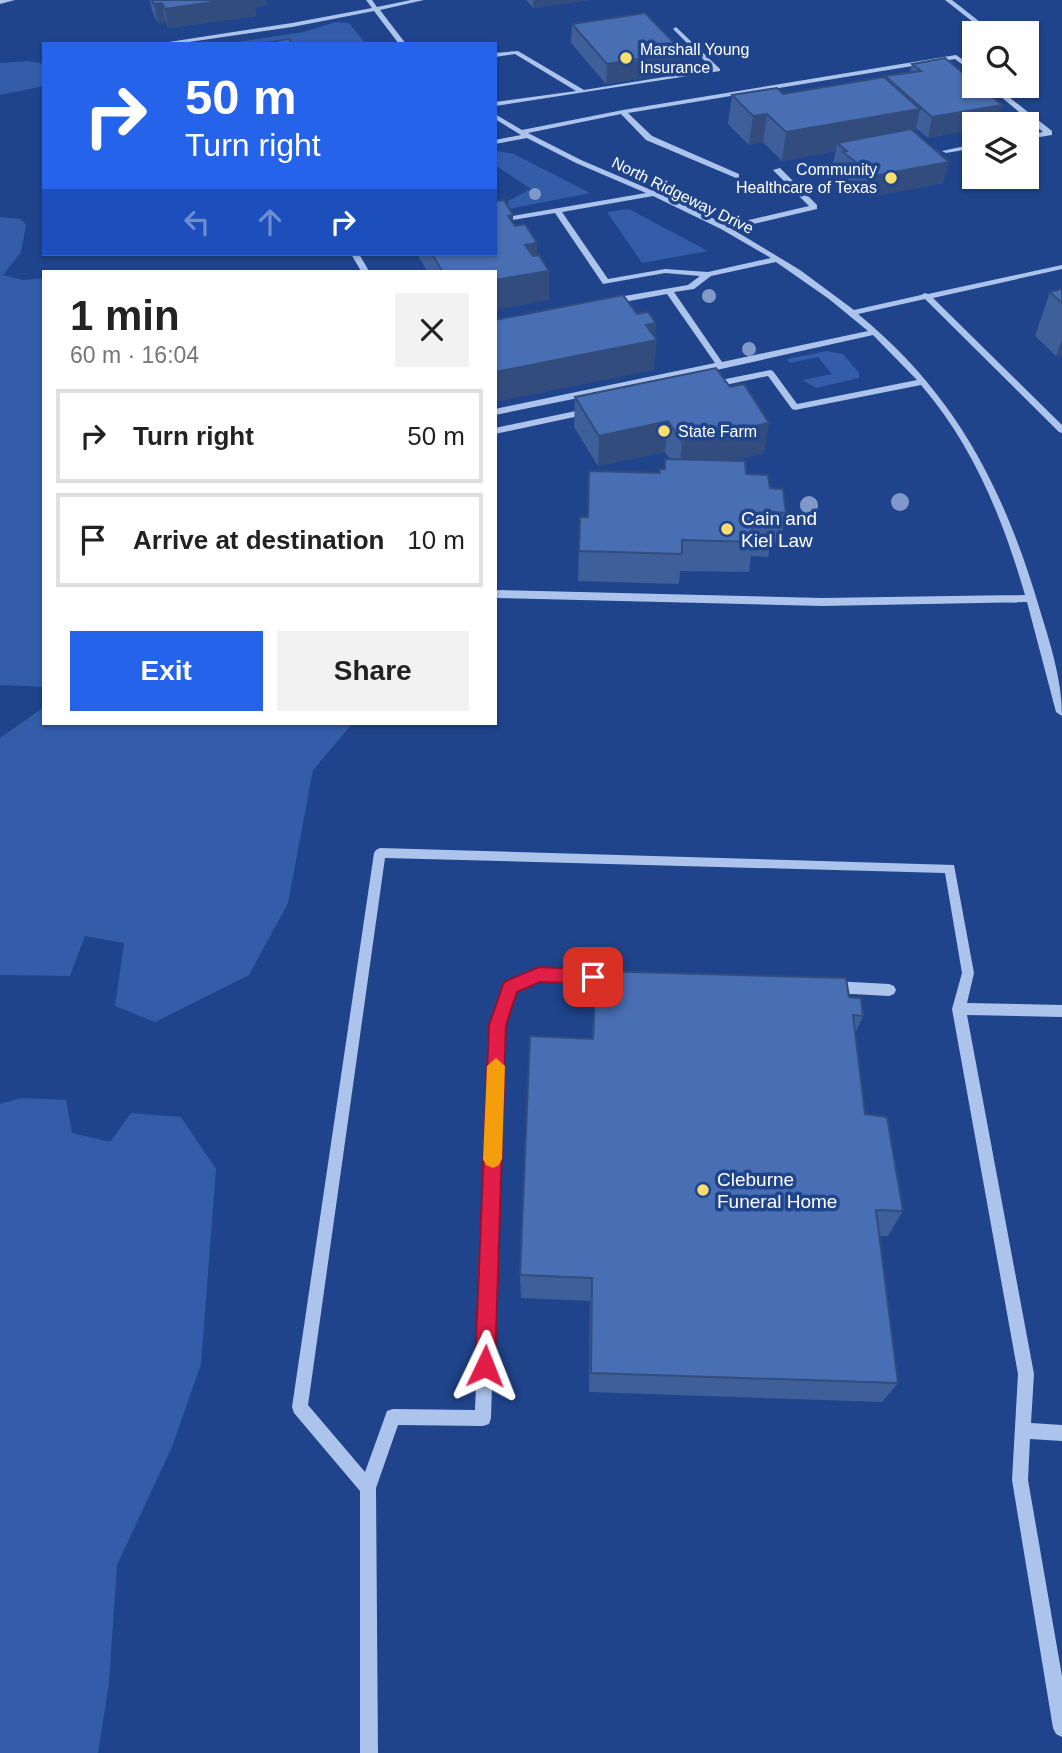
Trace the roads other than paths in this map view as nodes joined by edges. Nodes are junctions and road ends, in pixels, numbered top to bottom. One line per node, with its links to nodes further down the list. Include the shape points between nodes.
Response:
1 (12, 0): 5 (street)
2 (369, 0): 6 (street)
3 (421, 0): 6 (street)
4 (948, 0): 7 (street)
5 (0, 2)
6 (374, 8): 9 (street); 10 (street)
7 (975, 21)
8 (676, 29): 13 (street, via 718,70)
9 (173, 42)
10 (401, 42)
11 (497, 55): 13 (street, via 516,52)
12 (962, 62): 16 (street, via 956,57)
13 (583, 92): 15 (street)
14 (1006, 98): 17 (street)
15 (497, 104)
16 (623, 112): 20 (street); 26 (lane, via 649,138)
17 (1023, 112)
18 (497, 117): 20 (street, North Ridgeway Drive)
19 (1039, 125): 21 (street, via 1049,133)
20 (526, 134): 22 (street); 27 (street, North Ridgeway Drive)
21 (1039, 134)
22 (497, 141)
23 (962, 148): 24 (street)
24 (946, 151)
25 (777, 170): 30 (street, via 814,207)
26 (736, 176)
27 (655, 194): 28 (street); 30 (street, North Ridgeway Drive)
28 (557, 211): 29 (street); 33 (street, via 606,282 665,271)
29 (497, 221)
30 (725, 228): 31 (street, North Ridgeway Drive)
31 (777, 259): 33 (street); 37 (street, North Ridgeway Drive)
32 (1062, 267): 35 (street)
33 (708, 274): 34 (street, via 691,286)
34 (669, 290): 36 (street); 39 (lane)
35 (925, 295): 37 (street); 44 (street)
36 (602, 303)
37 (851, 313): 38 (street, North Ridgeway Drive)
38 (875, 332): 39 (street); 40 (street, North Ridgeway Drive)
39 (721, 366): 43 (street)
40 (921, 382): 41 (street, via 795,407 770,373); 47 (street, North Ridgeway Drive, via 975,456)
41 (706, 386)
42 (603, 408): 45 (street)
43 (497, 412)
44 (1062, 430)
45 (497, 431)
46 (497, 594): 47 (street, via 822,602)
47 (1032, 597): 48 (street, North Ridgeway Drive)
48 (1048, 660): 49 (street); 50 (street, North Ridgeway Drive)
49 (1062, 660)
50 (1062, 712)
51 (620, 978): 58 (street, via 539,975 510,987 497,1025 483,1418 393,1417)
52 (822, 987): 53 (street)
53 (889, 990)
54 (960, 1009): 55 (street); 56 (street, via 1026,1374); 58 (street, via 968,974 950,868 380,853 300,1407)
55 (1062, 1011)
56 (1023, 1432): 57 (street); 59 (street, via 1020,1480)
57 (1062, 1433)
58 (368, 1488): 60 (street)
59 (1062, 1728)
60 (369, 1753)

